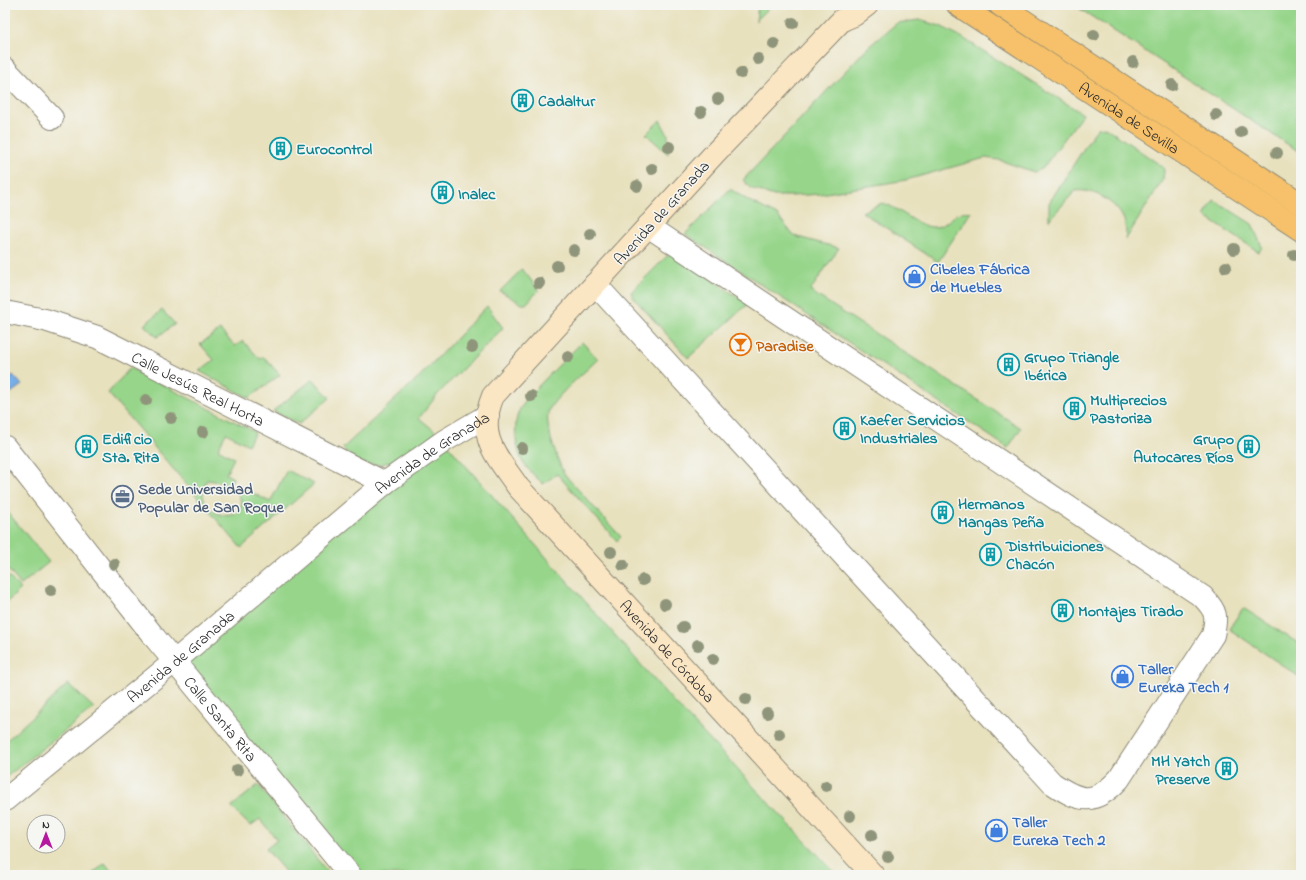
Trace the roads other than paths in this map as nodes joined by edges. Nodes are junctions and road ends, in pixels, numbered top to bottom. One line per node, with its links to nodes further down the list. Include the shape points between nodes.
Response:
1 (867, 5): 4 (street, Avenida de Granada, via 854,15)
2 (958, 5): 9 (main road, Avenida de Sevilla)
3 (1000, 5): 7 (main road, Avenida de Sevilla)
4 (841, 13): 8 (street, Avenida de Granada)
5 (5, 69): 6 (street)
6 (52, 118)
7 (1301, 204)
8 (648, 226): 10 (street, Avenida de Granada); 10 (street, via 1203,597 1214,608 1216,620 1213,635 1119,780 1098,797 1084,799 1070,795 1052,783)
9 (1301, 230)
10 (595, 284): 12 (street, Avenida de Granada, via 493,396)
11 (5, 312): 14 (street, Calle Jesús Real Horta, via 45,320 97,338)
12 (488, 414): 14 (street, Avenida de Granada, via 444,441); 18 (street, Avenida de Córdoba, via 488,441 518,487)
13 (5, 447): 15 (street, Calle Santa Rita)
14 (385, 483): 15 (street, Avenida de Granada)
15 (175, 661): 16 (street, Avenida de Granada); 17 (street, Calle Santa Rita)
16 (5, 800)
17 (350, 875)
18 (873, 875)

